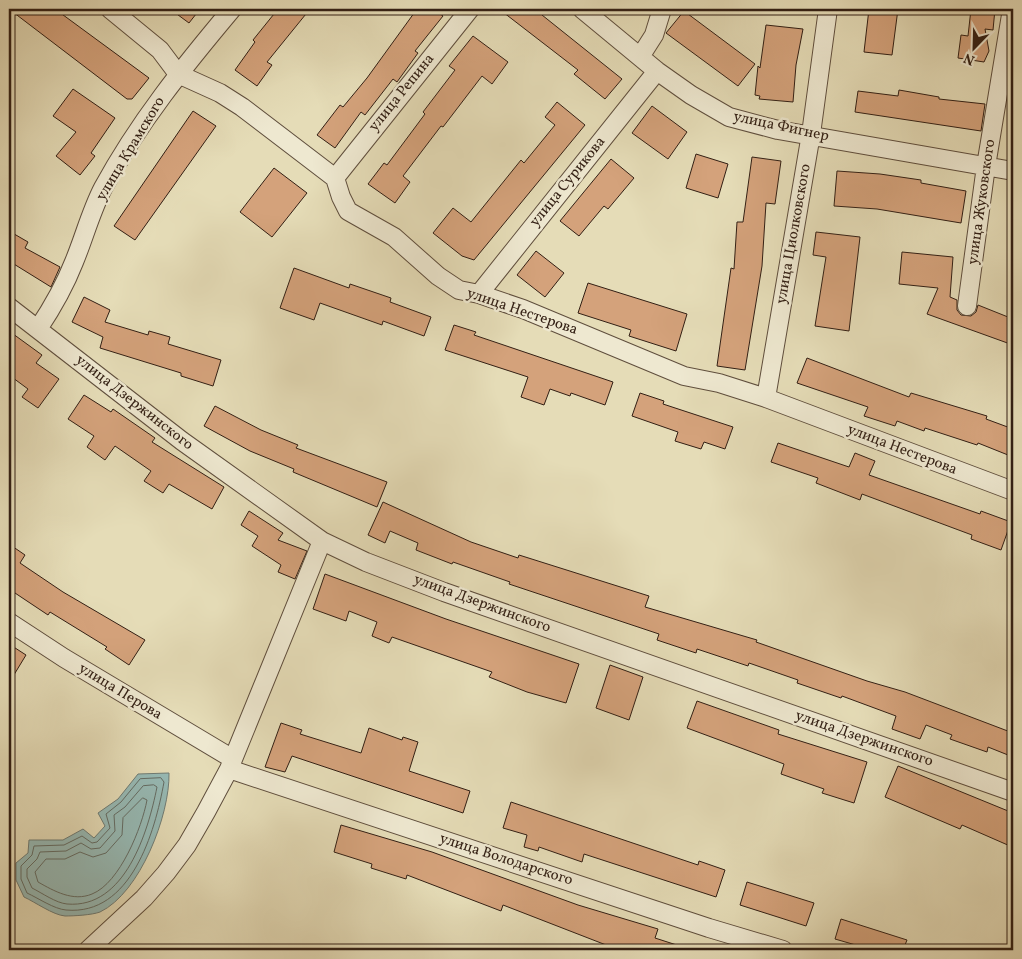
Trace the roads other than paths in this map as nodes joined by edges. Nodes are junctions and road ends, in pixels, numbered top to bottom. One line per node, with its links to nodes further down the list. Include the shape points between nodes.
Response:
1 (110, 9): 10 (street, via 160,50)
2 (232, 9): 10 (street, улица Крамского)
3 (470, 9): 14 (street, улица Репина)
4 (582, 9): 8 (street, улица Фигнер)
5 (662, 9): 8 (street, via 654,35)
6 (828, 9): 11 (street, улица Циолковского)
7 (1012, 9): 12 (street, улица Жуковского)
8 (640, 57): 9 (street, улица Фигнер)
9 (657, 71): 11 (street, улица Фигнер, via 703,103 730,117 778,130); 15 (street, улица Сурикова)
10 (178, 74): 14 (street, via 242,107); 18 (street, улица Крамского, via 103,188 73,265)
11 (811, 134): 12 (street, улица Фигнер); 19 (street, улица Циолковского)
12 (986, 166): 13 (street, улица Фигнер); 16 (street, улица Жуковского)
13 (1013, 171)
14 (335, 178): 15 (street, улица Нестерова, via 348,211 394,237 450,285)
15 (478, 294): 19 (street, улица Нестерова, via 523,309 684,376)
16 (967, 306)
17 (9, 307): 18 (street, улица Дзержинского)
18 (38, 329): 21 (street, улица Дзержинского, via 182,441)
19 (766, 398): 20 (street, улица Нестерова)
20 (1013, 491)
21 (322, 541): 23 (street); 24 (street, улица Дзержинского, via 444,592)
22 (9, 622): 23 (street, улица Перова)
23 (231, 764): 25 (street, via 192,837 166,874); 26 (street, улица Володарского, via 709,928)
24 (1013, 792)
25 (88, 950)
26 (783, 950)

